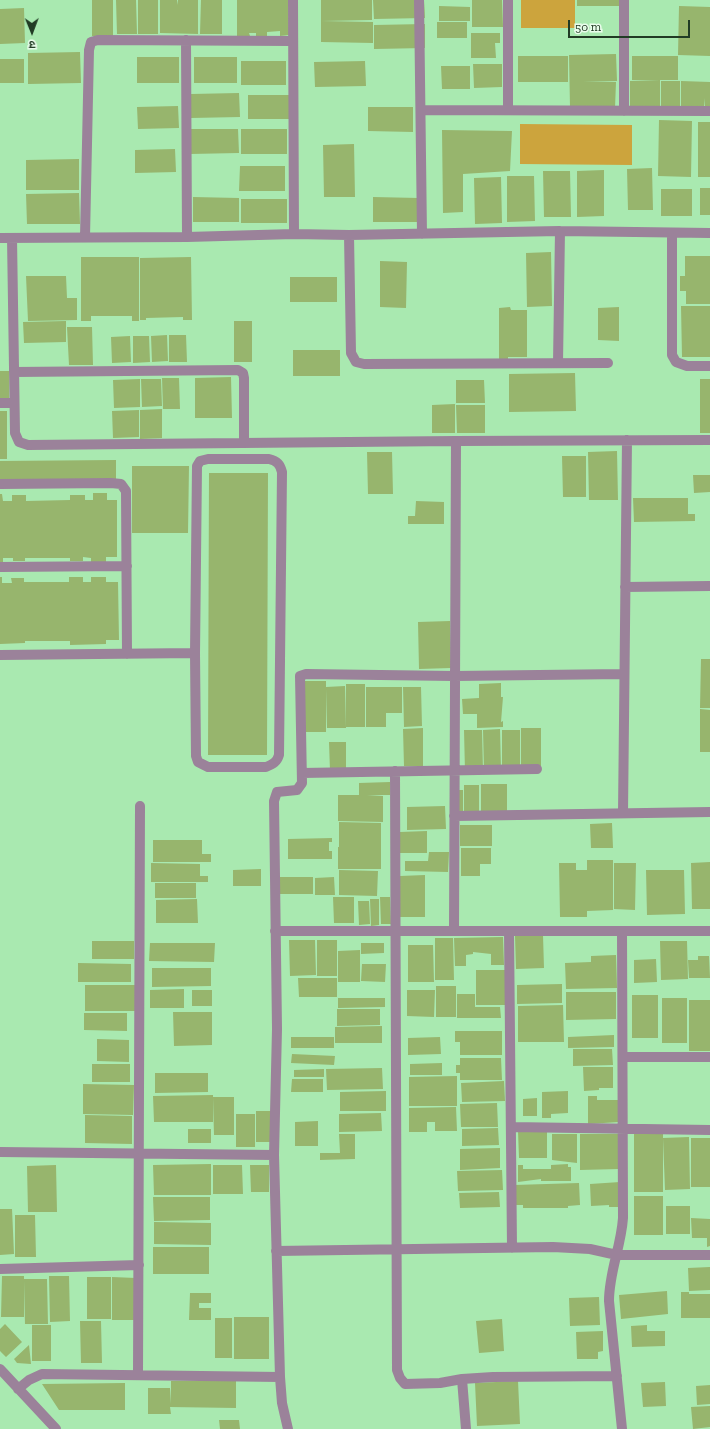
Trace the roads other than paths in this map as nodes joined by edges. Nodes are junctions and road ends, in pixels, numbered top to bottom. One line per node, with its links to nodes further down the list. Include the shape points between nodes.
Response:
1 (293, 0): 6 (street)
2 (419, 0): 7 (street)
3 (508, 0): 8 (street)
4 (624, 0): 9 (street)
5 (186, 40): 6 (street); 17 (street, via 91,42); 18 (street)
6 (293, 41): 14 (street)
7 (420, 110): 8 (street); 15 (street)
8 (508, 110): 9 (street)
9 (624, 111): 10 (street)
10 (710, 111)
11 (560, 231): 12 (street); 15 (street); 21 (street)
12 (672, 233): 13 (street); 23 (street, via 672,355 676,362 687,366)
13 (710, 233)
14 (294, 234): 16 (street); 18 (street)
15 (422, 234): 16 (street)
16 (349, 235): 21 (street, via 351,353 356,362)
17 (85, 237): 18 (street); 20 (street)
18 (187, 237)
19 (0, 238): 20 (street)
20 (12, 238): 24 (street)
21 (558, 362): 22 (street)
22 (608, 363)
23 (710, 366)
24 (14, 372): 25 (street); 30 (street, via 238,370 243,373 244,378)
25 (14, 402): 26 (street); 30 (street, via 15,433 19,442 28,445)
26 (0, 403)
27 (627, 440): 28 (street); 29 (street); 35 (street)
28 (710, 440)
29 (456, 441): 30 (street); 40 (street)
30 (244, 443)
31 (0, 484): 32 (street, via 121,484 126,491)
32 (127, 566): 33 (street); 37 (street)
33 (0, 567)
34 (710, 586): 35 (street)
35 (625, 587): 39 (street)
36 (195, 653): 36 (street, via 198,762 208,767 266,767 273,764 279,755 282,479 280,465 276,461 208,459 200,461 197,466); 37 (street)
37 (127, 654): 38 (street)
38 (0, 655)
39 (624, 674): 40 (street); 47 (street)
40 (454, 676): 41 (street); 44 (street, via 302,675 299,680)
41 (454, 769): 42 (street); 43 (street); 48 (street)
42 (537, 769)
43 (395, 771): 44 (street); 49 (street)
44 (302, 773): 54 (street, via 302,783 297,790 281,792 274,796)
45 (140, 806): 61 (street)
46 (710, 812): 47 (street)
47 (623, 813): 48 (street)
48 (454, 816): 50 (street)
49 (395, 931): 50 (street); 54 (street); 64 (street)
50 (454, 931): 51 (street)
51 (509, 931): 52 (street); 57 (street)
52 (622, 931): 53 (street); 55 (street)
53 (710, 931)
54 (275, 932): 62 (street, via 277,1029)
55 (623, 1057): 56 (street); 58 (street)
56 (710, 1057)
57 (511, 1127): 58 (street); 63 (street)
58 (623, 1130): 59 (street); 66 (street, via 623,1218)
59 (710, 1130)
60 (0, 1152): 61 (street)
61 (139, 1154): 62 (street); 68 (street)
62 (274, 1155): 65 (street)
63 (512, 1248): 64 (street); 66 (street, via 590,1249)
64 (396, 1250): 65 (street); 74 (street, via 397,1370 400,1378 405,1384)
65 (276, 1251): 73 (street)
66 (617, 1255): 67 (street); 72 (street, via 609,1283)
67 (710, 1255)
68 (139, 1265): 69 (street); 71 (street)
69 (0, 1269)
70 (0, 1369): 75 (street)
71 (138, 1374): 73 (street); 75 (street, via 42,1374)
72 (617, 1376): 74 (street); 79 (street)
73 (280, 1377): 77 (street)
74 (462, 1379): 78 (street)
75 (18, 1389): 76 (street)
76 (56, 1429)
77 (288, 1429)
78 (466, 1429)
79 (622, 1429)

